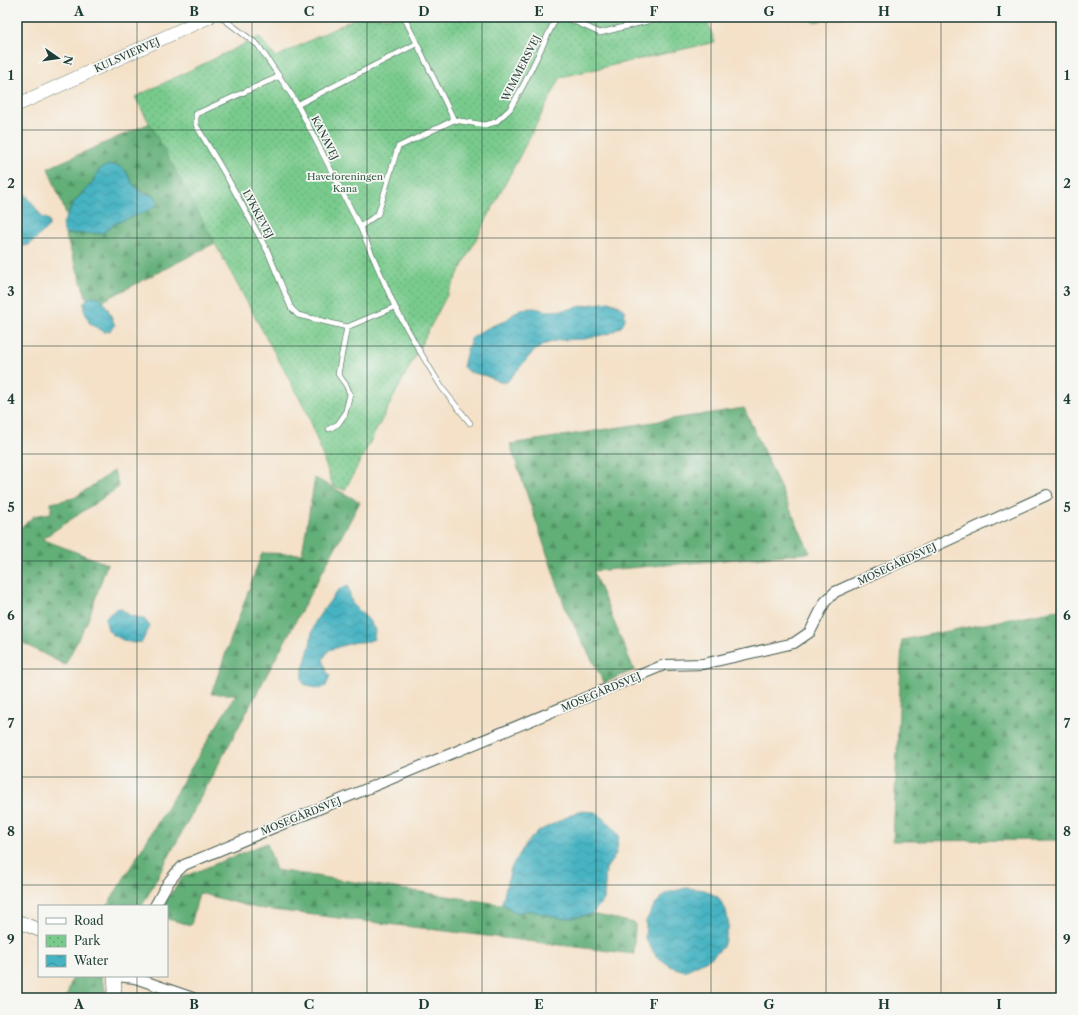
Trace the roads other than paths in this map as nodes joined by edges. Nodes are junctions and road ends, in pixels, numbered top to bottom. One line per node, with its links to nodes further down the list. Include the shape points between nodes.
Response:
1 (209, 17): 8 (street, KULSVIERVEJ)
2 (221, 17): 7 (lane, KANAVEJ, via 258,45)
3 (404, 17): 6 (lane)
4 (564, 17): 5 (lane, WIMMERSVEJ, via 600,33); 10 (lane, WIMMERSVEJ, via 555,20 524,84 506,113 496,122 485,125)
5 (663, 17)
6 (416, 44): 9 (lane); 10 (lane)
7 (280, 76): 9 (lane, KANAVEJ); 13 (lane, LYKKEVEJ, via 196,114 196,125 268,252 291,308 298,315)
8 (19, 100)
9 (297, 105): 11 (lane, KANAVEJ)
10 (454, 120): 11 (lane, via 398,147 378,214)
11 (360, 227): 12 (lane, KANAVEJ)
12 (395, 307): 13 (lane); 14 (lane, KANAVEJ, via 442,388)
13 (347, 327): 15 (lane, via 338,374 350,394 345,414 338,424)
14 (470, 423)
15 (329, 429)
16 (1047, 495): 17 (street, MOSEGÅRDSVEJ, via 835,592 824,602 810,632 794,643 703,664 664,665 184,865 174,873)
17 (157, 905)
18 (17, 921): 19 (street)
19 (38, 930)
20 (115, 977): 22 (street)
21 (125, 977): 23 (street, via 135,978)
22 (112, 998)
23 (192, 998)

